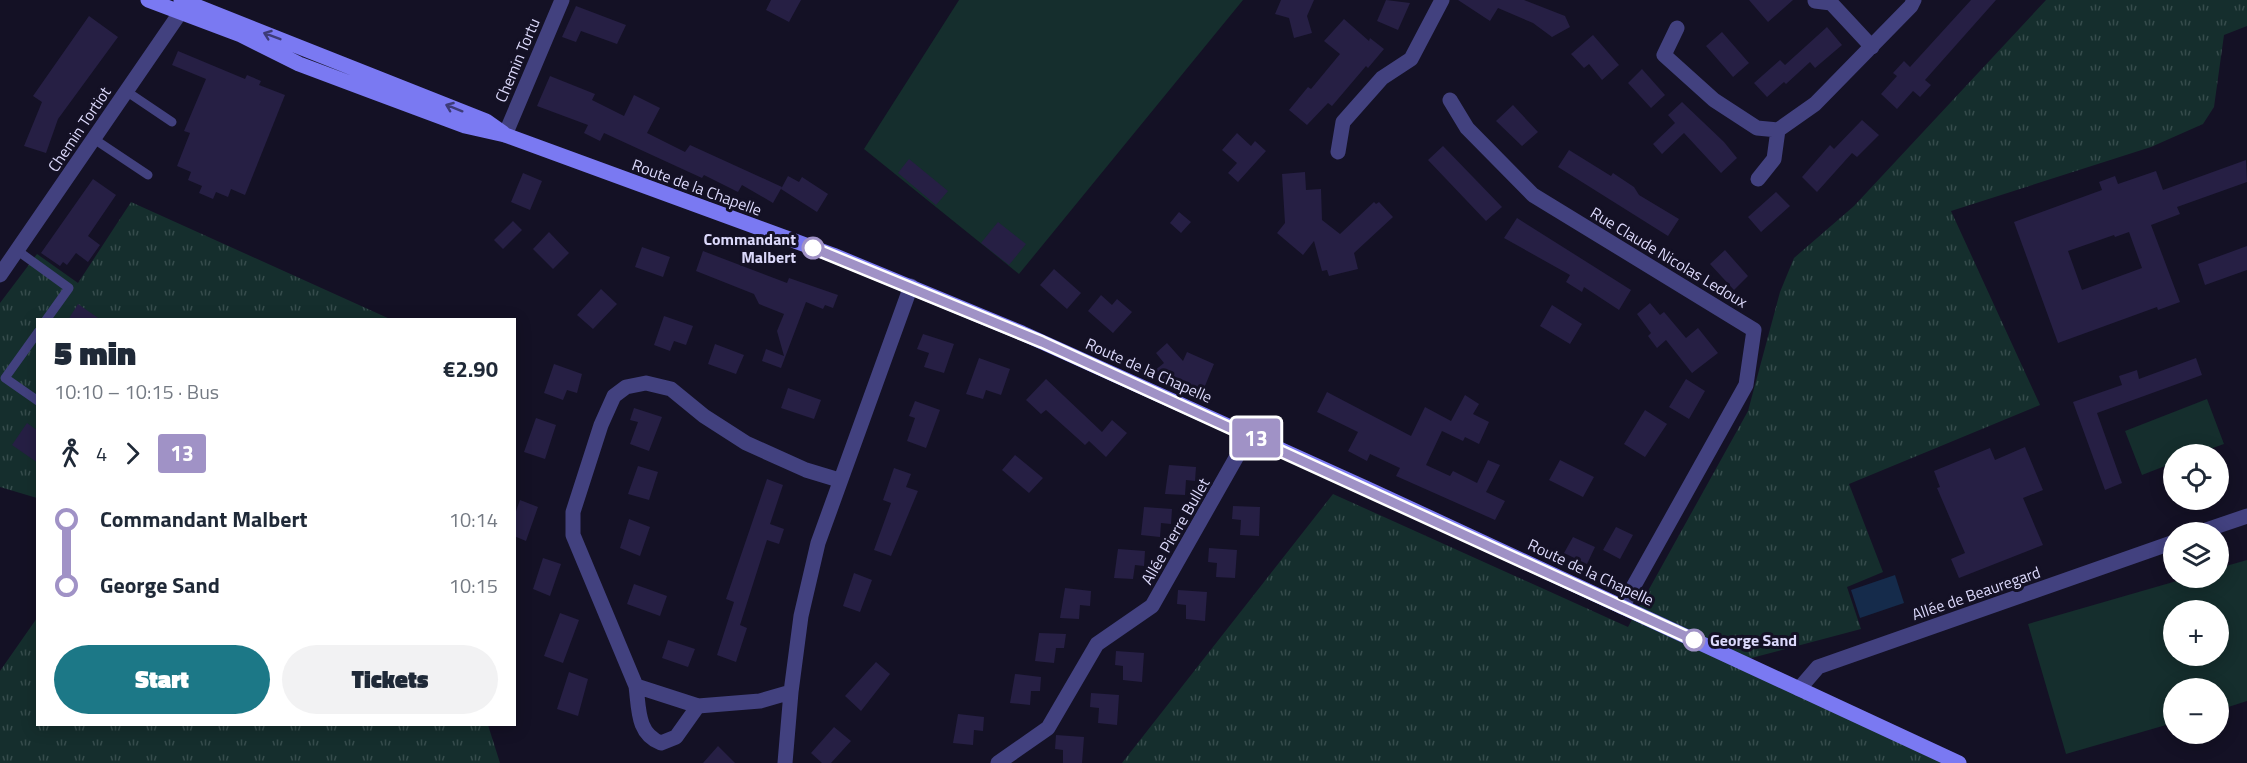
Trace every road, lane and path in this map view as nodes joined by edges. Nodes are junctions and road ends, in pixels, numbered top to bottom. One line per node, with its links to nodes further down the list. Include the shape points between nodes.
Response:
1 (148, 0): 6 (main road, Route de la Chapelle)
2 (562, 0): 13 (street, Chemin Tortu)
3 (1443, 0): 15 (street, via 1412,59 1382,78 1343,122)
4 (1914, 0): 8 (street)
5 (1815, 1): 8 (street, via 1831,3)
6 (181, 5): 9 (street, Chemin Tortiot); 13 (main road, Route de la Chapelle, via 486,121)
7 (1677, 28): 12 (street, via 1664,55 1714,100 1757,129)
8 (1872, 46): 12 (street, via 1815,104)
9 (126, 91): 11 (lane); 14 (street, Chemin Tortiot)
10 (1450, 100): 29 (street, Rue Claude Nicolas Ledoux, via 1467,128 1533,195 1754,330 1746,385)
11 (172, 123)
12 (1778, 130): 17 (street, via 1774,159)
13 (505, 135): 20 (main road, Route de la Chapelle)
14 (94, 139): 16 (lane); 18 (street, Chemin Tortiot)
15 (1338, 152)
16 (148, 175)
17 (1758, 179)
18 (18, 251): 19 (street, Chemin Tortiot); 21 (lane, via 69,288)
19 (0, 275)
20 (911, 286): 24 (main road, Route de la Chapelle); 25 (street)
21 (47, 318)
22 (36, 335): 23 (lane, via 5,378)
23 (36, 400)
24 (1249, 435): 29 (main road, Route de la Chapelle); 35 (street, Allée Pierre Bullet, via 1152,606 1097,644 1048,728)
25 (839, 480): 30 (street, via 746,443 671,390 646,383 626,387 614,396 573,512 573,535); 32 (street, via 818,543 801,616)
26 (2247, 516): 27 (street)
27 (2229, 522)
28 (2163, 546): 31 (street, Allée de Beauregard, via 1818,667)
29 (1622, 607): 31 (main road, Route de la Chapelle)
30 (636, 686): 33 (street); 33 (street, via 641,725 649,739 661,743 676,736)
31 (1799, 689): 36 (main road, Route de la Chapelle)
32 (791, 692): 33 (street, via 760,701); 34 (street)
33 (698, 706)
34 (785, 763)
35 (998, 763)
36 (1959, 763)

